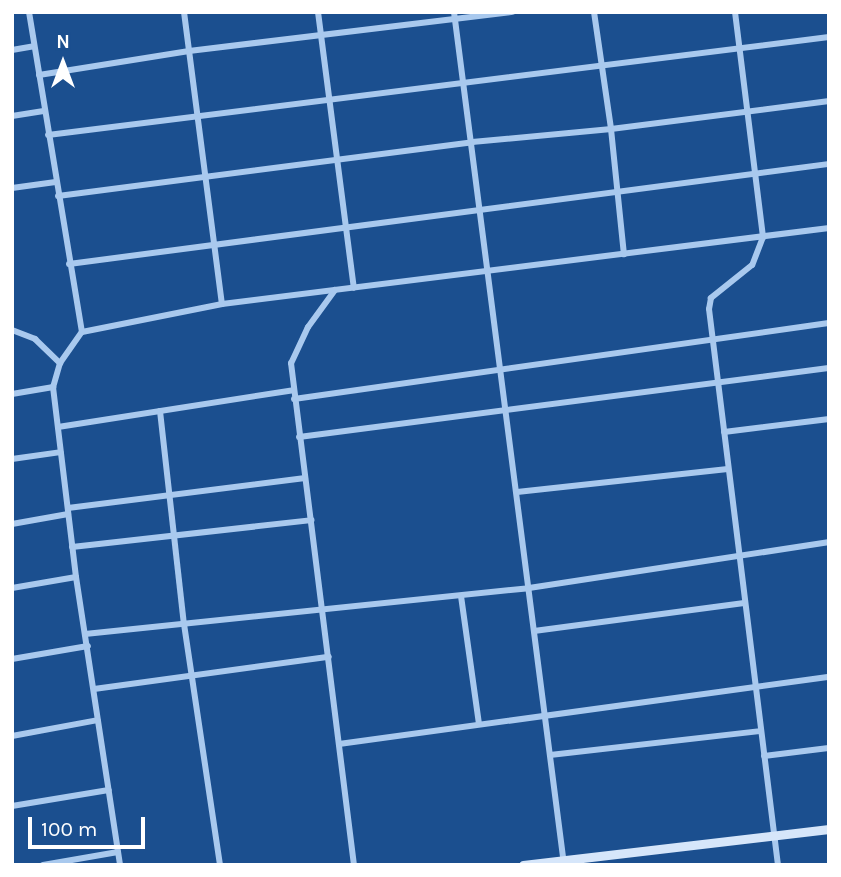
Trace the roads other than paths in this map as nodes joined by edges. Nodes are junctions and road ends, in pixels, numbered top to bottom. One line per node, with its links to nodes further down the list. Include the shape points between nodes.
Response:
1 (29, 12): 10 (street)
2 (184, 12): 13 (street)
3 (318, 12): 8 (street)
4 (513, 12): 7 (street)
5 (594, 12): 14 (street)
6 (735, 12): 11 (street)
7 (455, 16): 8 (street); 16 (street)
8 (321, 34): 13 (street); 17 (street)
9 (829, 37): 11 (street)
10 (34, 46): 12 (street); 15 (street)
11 (741, 47): 14 (street); 20 (street)
12 (12, 50)
13 (189, 51): 15 (street); 22 (street)
14 (602, 67): 16 (street); 23 (street)
15 (39, 75): 19 (street)
16 (464, 82): 17 (street); 25 (street)
17 (330, 99): 22 (street); 26 (street)
18 (829, 101): 20 (street)
19 (44, 111): 21 (street); 24 (street)
20 (749, 112): 23 (street); 28 (street)
21 (12, 116)
22 (197, 116): 24 (street); 29 (street)
23 (611, 129): 25 (street); 32 (street)
24 (48, 135): 30 (street)
25 (472, 142): 26 (street); 34 (street)
26 (337, 160): 29 (street); 35 (street)
27 (829, 164): 28 (street)
28 (756, 174): 32 (street); 37 (street)
29 (205, 177): 33 (street); 38 (street)
30 (56, 182): 31 (street); 33 (street)
31 (12, 188)
32 (617, 192): 34 (street); 39 (street)
33 (58, 196): 40 (street)
34 (481, 208): 35 (street); 41 (street)
35 (346, 226): 38 (street); 42 (street)
36 (829, 228): 37 (street)
37 (764, 237): 39 (street); 48 (street, via 752,265 711,298)
38 (214, 244): 40 (street); 44 (street)
39 (624, 254): 41 (street)
40 (69, 264): 47 (street)
41 (489, 271): 42 (street); 50 (street)
42 (354, 288): 43 (street)
43 (335, 290): 44 (street); 54 (street, via 295,349)
44 (222, 304): 47 (street)
45 (829, 323): 48 (street)
46 (12, 330): 49 (street, via 35,339)
47 (82, 332): 49 (street)
48 (712, 340): 50 (street); 52 (street)
49 (60, 363): 53 (street)
50 (501, 368): 56 (street); 57 (street)
51 (829, 368): 52 (street)
52 (718, 382): 57 (street); 61 (street)
53 (53, 387): 55 (street); 60 (street)
54 (293, 390): 56 (street); 58 (street)
55 (12, 394)
56 (294, 399): 62 (street)
57 (506, 410): 62 (street); 67 (street)
58 (160, 411): 60 (street); 68 (street)
59 (829, 419): 61 (street)
60 (58, 427): 63 (street)
61 (724, 432): 65 (street)
62 (299, 437): 66 (street)
63 (61, 452): 64 (street); 69 (street)
64 (12, 459)
65 (728, 469): 67 (street); 75 (street)
66 (305, 478): 68 (street); 70 (street)
67 (517, 492): 78 (street)
68 (168, 495): 69 (street); 72 (street)
69 (68, 511): 71 (street); 74 (street)
70 (311, 520): 72 (street); 81 (street)
71 (12, 523)
72 (173, 536): 74 (street); 82 (street)
73 (829, 542): 75 (street)
74 (72, 547): 76 (street)
75 (739, 557): 78 (street); 80 (street)
76 (76, 577): 77 (street); 84 (street)
77 (12, 588)
78 (529, 588): 79 (street); 83 (street)
79 (461, 596): 81 (street); 94 (street)
80 (744, 603): 83 (street); 90 (street)
81 (324, 611): 82 (street); 86 (street)
82 (184, 624): 84 (street); 88 (street)
83 (534, 631): 92 (street)
84 (86, 634): 85 (street)
85 (88, 646): 87 (street); 91 (street)
86 (329, 657): 88 (street); 97 (street)
87 (12, 659)
88 (191, 677): 91 (street); 109 (street)
89 (829, 677): 90 (street)
90 (755, 685): 92 (street); 95 (street)
91 (94, 689): 93 (street)
92 (545, 714): 94 (street); 99 (street)
93 (98, 720): 96 (street); 101 (street)
94 (479, 724): 97 (street)
95 (760, 731): 99 (street); 100 (street)
96 (12, 736)
97 (339, 744): 110 (street)
98 (829, 748): 100 (street)
99 (550, 755): 106 (street)
100 (764, 756): 104 (street)
101 (109, 790): 102 (street); 105 (street)
102 (12, 806)
103 (829, 829): 104 (street)
104 (774, 835): 106 (street); 112 (street)
105 (118, 852): 107 (street); 108 (street)
106 (564, 862): 111 (street)
107 (43, 865)
108 (120, 865)
109 (220, 865)
110 (354, 865)
111 (523, 865)
112 (778, 865)

